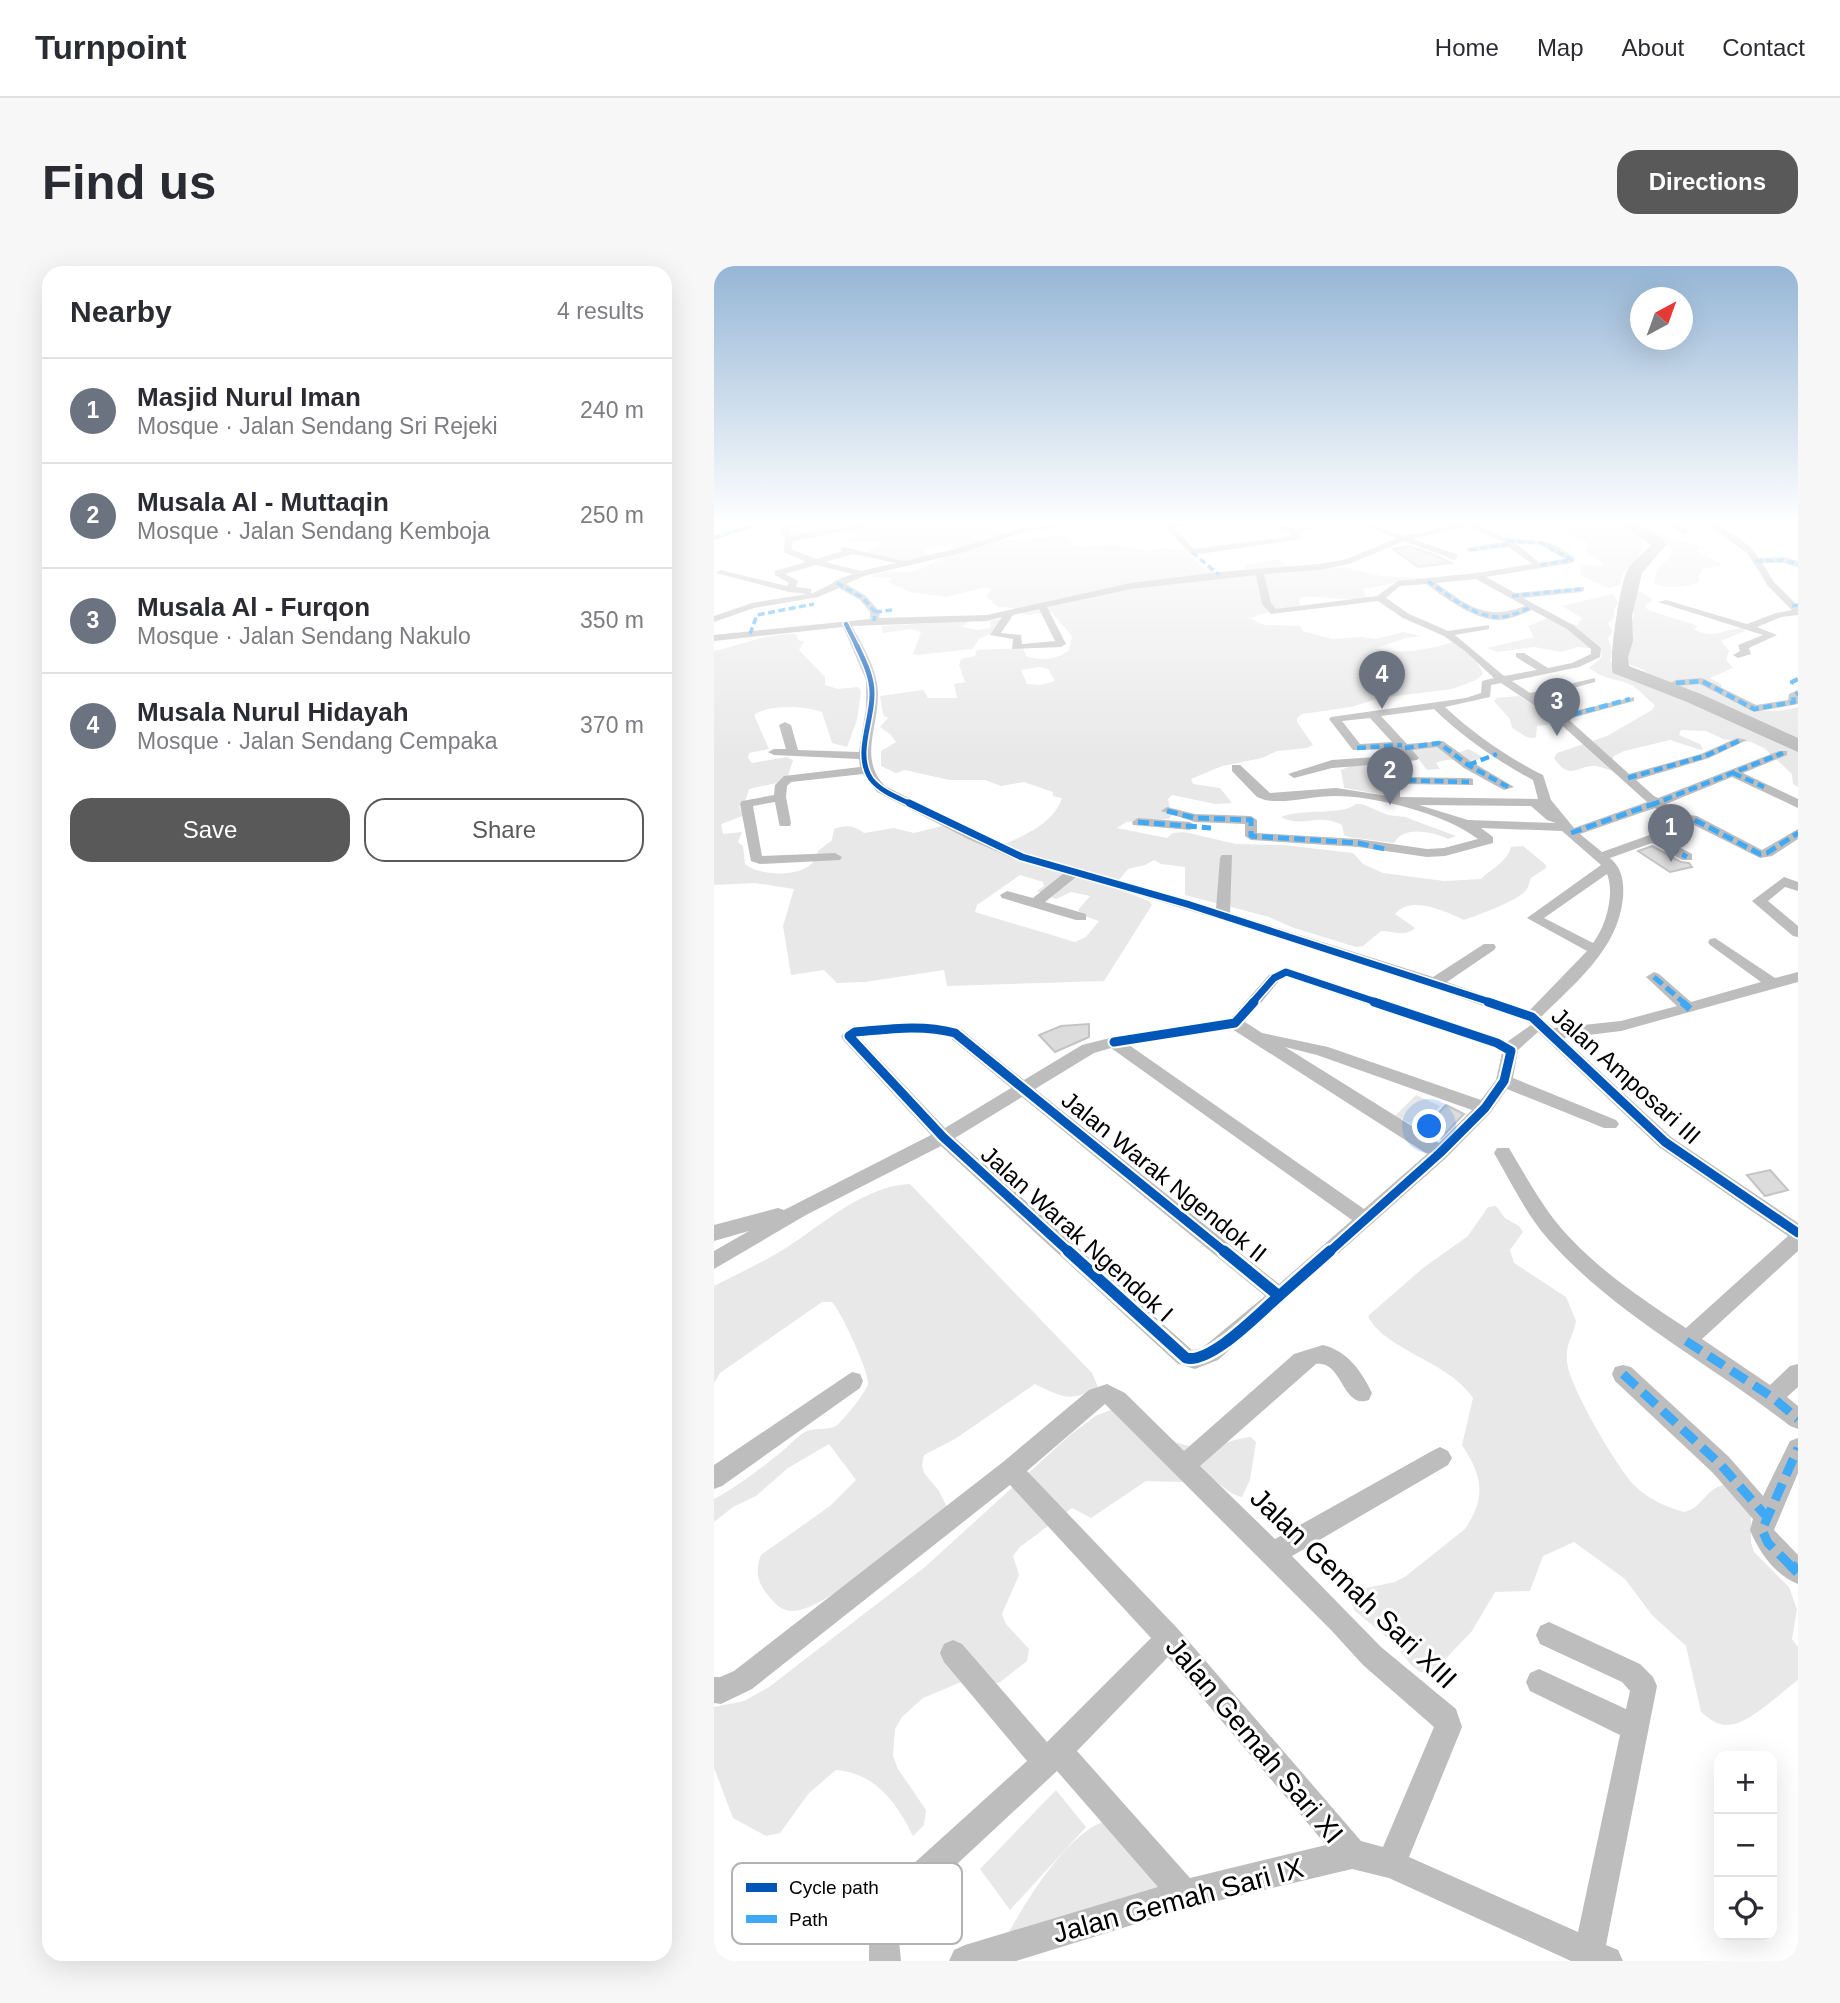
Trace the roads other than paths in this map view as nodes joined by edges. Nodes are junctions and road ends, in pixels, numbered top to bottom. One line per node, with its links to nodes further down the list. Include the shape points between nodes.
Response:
1 (777, 601): 18 (street)
2 (865, 601): 17 (street)
3 (1067, 601): 11 (street)
4 (1266, 601): 5 (street, via 1268,608 1278,612)
5 (1357, 601)
6 (1384, 601): 24 (street)
7 (1458, 601): 12 (street, via 1497,616)
8 (1521, 601): 12 (street)
9 (1663, 602): 22 (street)
10 (814, 604): 23 (street, via 757,615)
11 (1042, 607): 16 (street); 16 (street, via 1063,643 1016,648 1018,637 995,635)
12 (1532, 607): 28 (street, via 1570,626 1595,648 1594,658)
13 (1720, 608): 19 (street)
14 (1796, 609): 19 (street)
15 (892, 610): 17 (street)
16 (1011, 611): 17 (street, via 975,619)
17 (874, 616): 20 (street)
18 (714, 619)
19 (1762, 622): 22 (street)
20 (846, 624): 23 (street); 48 (street, via 872,680)
21 (1486, 627): 24 (street)
22 (1749, 627): 27 (street, via 1772,635 1742,647 1747,652)
23 (750, 634): 25 (street)
24 (1447, 634): 30 (street)
25 (714, 638)
26 (1520, 655): 28 (street)
27 (1738, 655)
28 (1545, 671): 30 (street)
29 (1798, 679): 33 (street, via 1792,682)
30 (1503, 680): 35 (street); 37 (street, via 1485,684 1482,697)
31 (1591, 680): 35 (street)
32 (1676, 683): 34 (street, via 1700,681 1758,709 1794,702)
33 (1798, 685)
34 (1798, 693)
35 (1528, 697): 39 (street)
36 (1630, 699): 39 (street)
37 (1437, 706): 38 (street); 46 (street)
38 (1372, 713): 42 (street); 42 (street, via 1335,719 1357,748)
39 (1560, 718): 53 (street)
40 (785, 725): 44 (street)
41 (1741, 740): 53 (street, via 1705,756)
42 (1407, 750): 47 (street, via 1409,760); 49 (street, via 1439,743)
43 (774, 751): 44 (street)
44 (793, 752): 48 (street)
45 (1783, 753): 51 (street)
46 (1497, 754): 49 (street); 67 (street, via 1539,778 1545,801)
47 (1389, 762): 52 (street, via 1332,764); 54 (street)
48 (865, 763): 57 (street, via 788,779 781,785); 74 (street, via 881,789 1000,849)
49 (1468, 765): 56 (street)
50 (1236, 768): 58 (street, via 1269,797 1336,792)
51 (1733, 773): 59 (street); 60 (street)
52 (1294, 774)
53 (1628, 778): 59 (street)
54 (1394, 780): 55 (street); 58 (street)
55 (1469, 782)
56 (1508, 787)
57 (780, 797): 65 (street); 70 (street, via 746,804 756,858)
58 (1394, 801): 66 (street); 67 (street, via 1534,802)
59 (1657, 803): 62 (street); 67 (street)
60 (1798, 804)
61 (1167, 811): 64 (street)
62 (1679, 818): 68 (street, via 1693,819 1760,854); 69 (street)
63 (1138, 822): 64 (street)
64 (1193, 822): 66 (street, via 1213,828 1215,820 1251,820 1251,836 1427,853 1488,840)
65 (785, 823)
66 (1467, 824): 67 (street)
67 (1566, 829): 73 (street)
68 (1798, 833)
69 (1654, 839): 71 (street); 73 (street)
70 (835, 857)
71 (1687, 857)
72 (1227, 858): 78 (street)
73 (1605, 861): 83 (street, via 1618,882 1615,914); 83 (street, via 1534,918)
74 (1072, 873): 77 (street); 78 (street)
75 (1796, 885): 80 (street, via 1783,881 1759,901)
76 (1007, 895): 77 (street)
77 (1035, 903): 79 (street)
78 (1223, 916): 86 (street)
79 (1081, 917)
80 (1798, 933)
81 (1715, 942): 87 (street)
82 (1489, 947): 86 (street)
83 (1597, 950): 90 (street)
84 (1798, 976): 87 (street)
85 (1654, 977): 88 (street)
86 (1435, 983): 90 (street)
87 (1773, 984): 88 (street)
88 (1690, 1009): 92 (street, via 1621,1026)
89 (1235, 1023): 93 (street); 94 (street); 95 (street, via 1274,978 1292,973)
90 (1532, 1024): 92 (street, Jalan Amposari III); 95 (street)
91 (900, 1029): 97 (street, Jalan Warak Ngendok II, via 955,1033); 100 (street, Jalan Warak Ngendok I, via 855,1032 848,1037)
92 (1550, 1034): 106 (street, Jalan Amposari III, via 1665,1142)
93 (1254, 1035): 98 (street, via 1322,1051); 101 (street)
94 (1114, 1042): 97 (street, via 1088,1049); 104 (street)
95 (1503, 1046): 96 (street, via 1511,1055)
96 (1504, 1081): 98 (street); 99 (street)
97 (1025, 1087): 100 (street); 109 (street, Jalan Warak Ngendok II)
98 (1485, 1108): 101 (street)
99 (1610, 1124)
100 (943, 1137): 103 (street); 109 (street, Jalan Warak Ngendok I, via 1186,1358 1205,1357)
101 (1440, 1153): 104 (street)
102 (1503, 1153): 110 (street, via 1555,1234 1634,1305)
103 (799, 1210): 105 (street); 108 (street)
104 (1364, 1219): 109 (street)
105 (714, 1233)
106 (1798, 1233)
107 (1798, 1240): 110 (street)
108 (714, 1261)
109 (1279, 1296)
110 (1686, 1341): 115 (street)
111 (1798, 1373): 115 (street)
112 (1623, 1374): 122 (street, via 1721,1465)
113 (852, 1381): 121 (street)
114 (1361, 1392): 120 (street, via 1341,1363 1325,1354 1313,1354)
115 (1772, 1397): 116 (street)
116 (1798, 1419)
117 (1798, 1448): 122 (street)
118 (1440, 1458): 123 (street)
119 (1011, 1470): 120 (street, Jalan Gemah Sari XIII, via 1097,1397 1107,1394); 126 (street, Jalan Gemah Sari XI); 129 (street, via 743,1680)
120 (1190, 1474): 123 (street, Jalan Gemah Sari XIII)
121 (714, 1478)
122 (1766, 1516): 124 (street, via 1765,1538)
123 (1273, 1554): 134 (street, Jalan Gemah Sari XIII, via 1372,1656 1447,1723)
124 (1798, 1572)
125 (1549, 1635): 130 (street, via 1637,1676 1645,1691)
126 (1169, 1638): 131 (street); 132 (street, Jalan Gemah Sari XI)
127 (953, 1653): 131 (street)
128 (1539, 1682): 130 (street)
129 (714, 1690)
130 (1637, 1729): 136 (street)
131 (1052, 1756): 133 (street); 135 (street)
132 (1352, 1854): 134 (street, Jalan Gemah Sari XI); 135 (street, Jalan Gemah Sari IX)
133 (936, 1863)
134 (1391, 1864): 136 (street, Jalan Gemah Sari XI)
135 (1184, 1894): 137 (street, Jalan Gemah Sari IX)
136 (1594, 1958)
137 (965, 1961)

